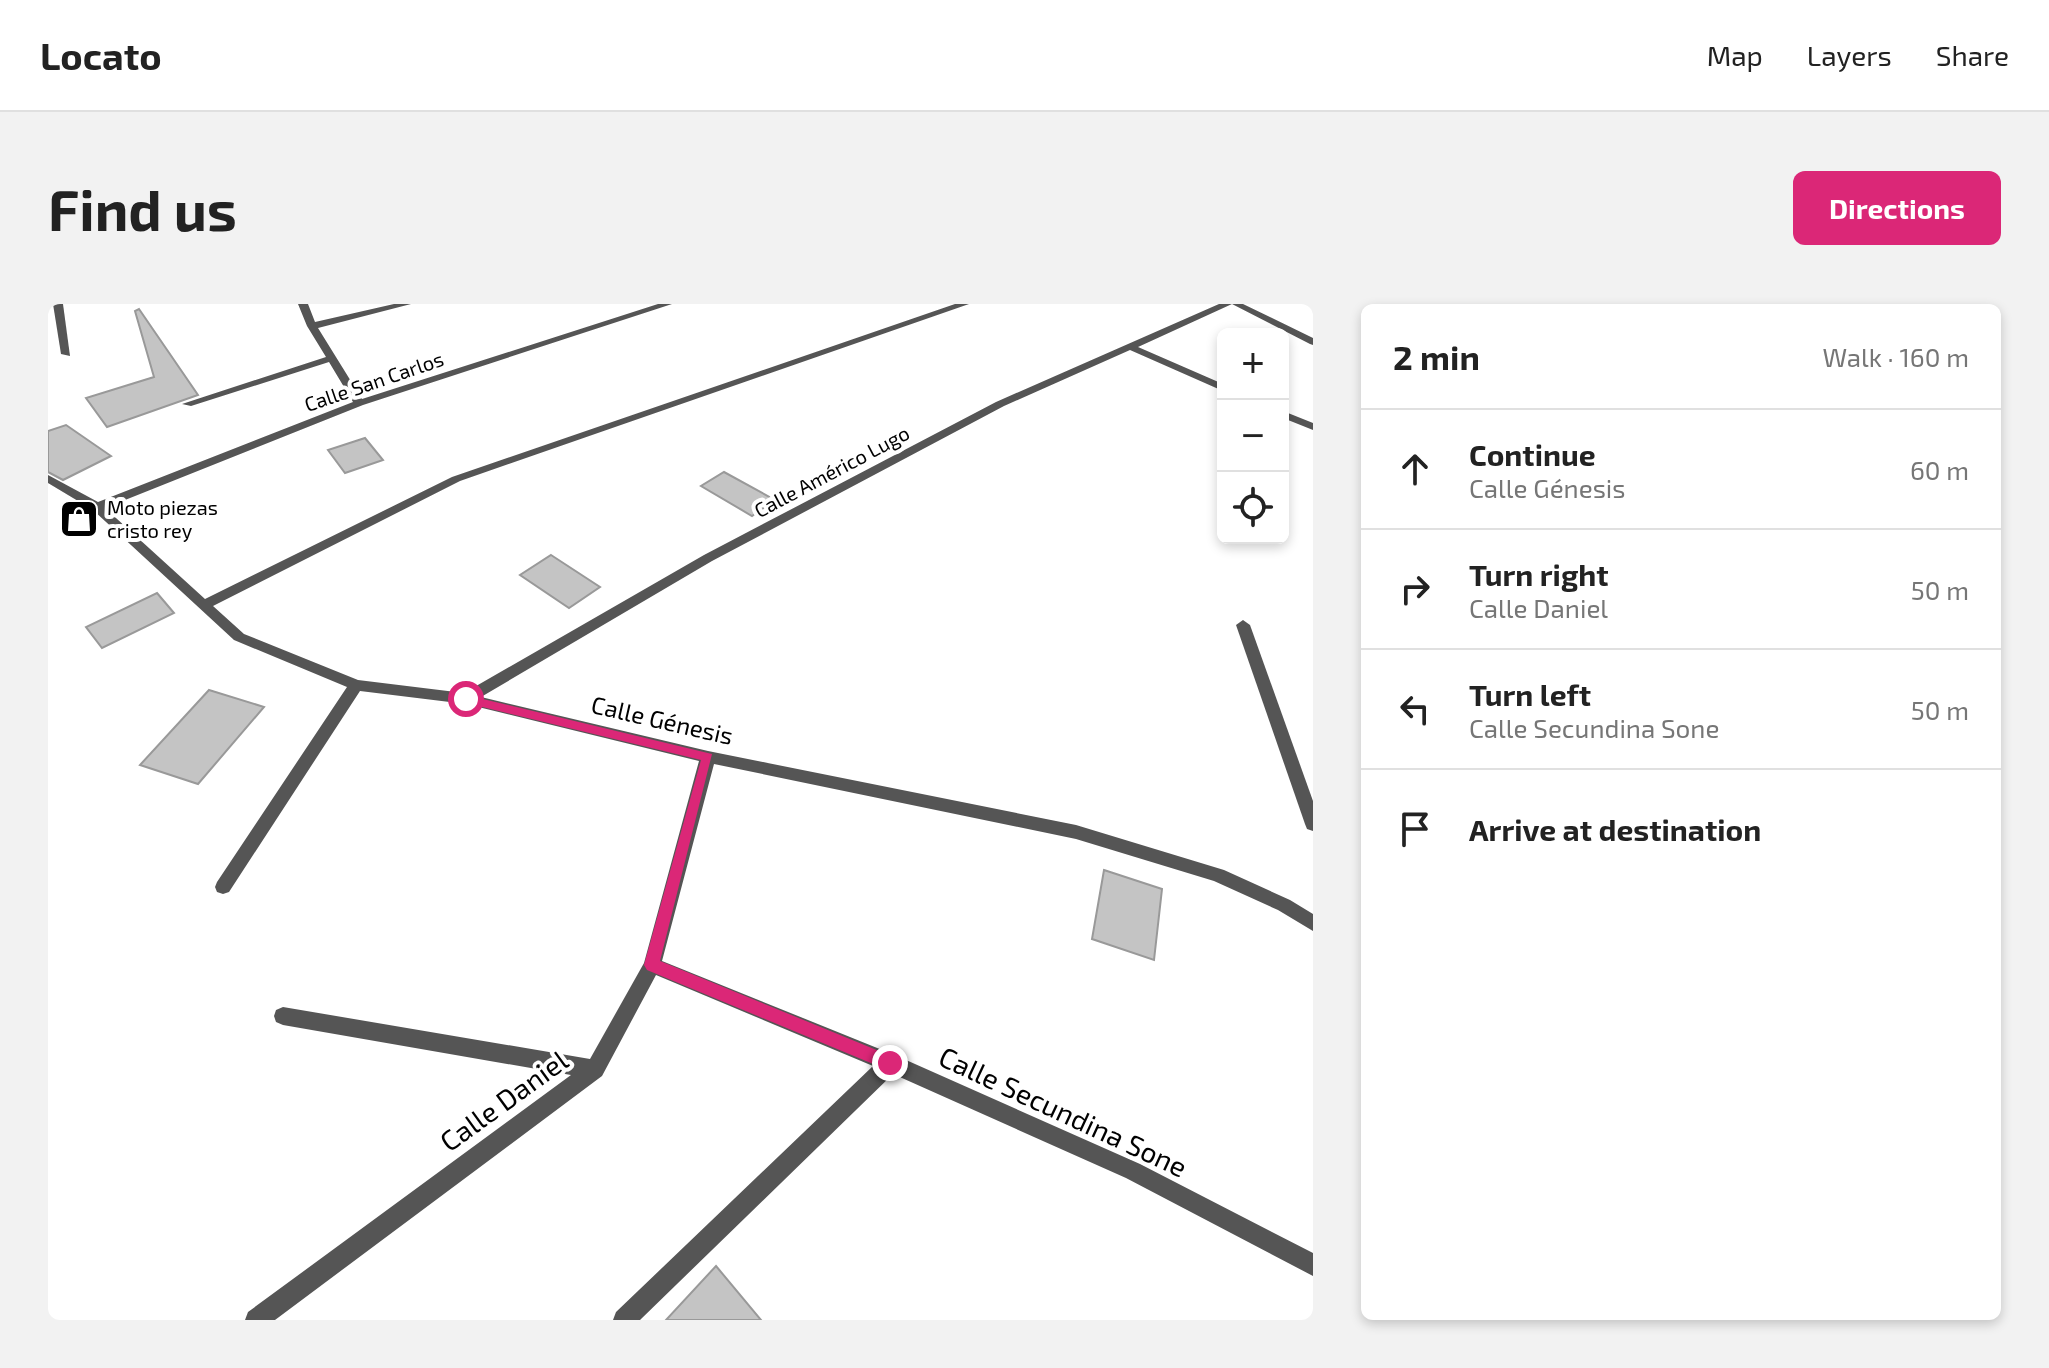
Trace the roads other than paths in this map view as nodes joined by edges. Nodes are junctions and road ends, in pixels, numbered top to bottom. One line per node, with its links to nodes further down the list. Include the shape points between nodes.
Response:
1 (58, 304): 11 (street)
2 (303, 304): 8 (street)
3 (406, 304): 8 (street)
4 (667, 304): 14 (street, Calle San Carlos)
5 (964, 304): 20 (street, via 456,479)
6 (1227, 304): 10 (street, Calle Américo Lugo)
7 (1236, 304): 9 (street)
8 (312, 326): 12 (street)
9 (1313, 342)
10 (1130, 347): 13 (street); 23 (street, Calle Américo Lugo, via 1000,404 722,550)
11 (66, 354)
12 (332, 358): 14 (street); 15 (street)
13 (1217, 385)
14 (359, 403): 19 (street, Calle San Carlos)
15 (187, 404)
16 (1289, 417): 17 (street)
17 (1313, 427)
18 (48, 478): 19 (street, Calle Génesis)
19 (97, 507): 20 (street, Calle Génesis)
20 (204, 605): 22 (street, Calle Génesis, via 239,637)
21 (1243, 625): 25 (street)
22 (356, 685): 23 (street, Calle Génesis); 26 (street)
23 (466, 699): 24 (street, Calle Génesis)
24 (708, 757): 27 (street, Calle Génesis, via 1076,832 1218,875); 28 (street, Calle Daniel)
25 (1313, 824)
26 (223, 887)
27 (1313, 923)
28 (652, 965): 30 (street, Calle Secundina Sone); 31 (street, Calle Daniel)
29 (283, 1016): 31 (street)
30 (890, 1063): 32 (street, Calle Secundina Sone, via 1133,1171); 34 (street)
31 (595, 1069): 33 (street, Calle Daniel)
32 (1313, 1265)
33 (256, 1320)
34 (624, 1320)

